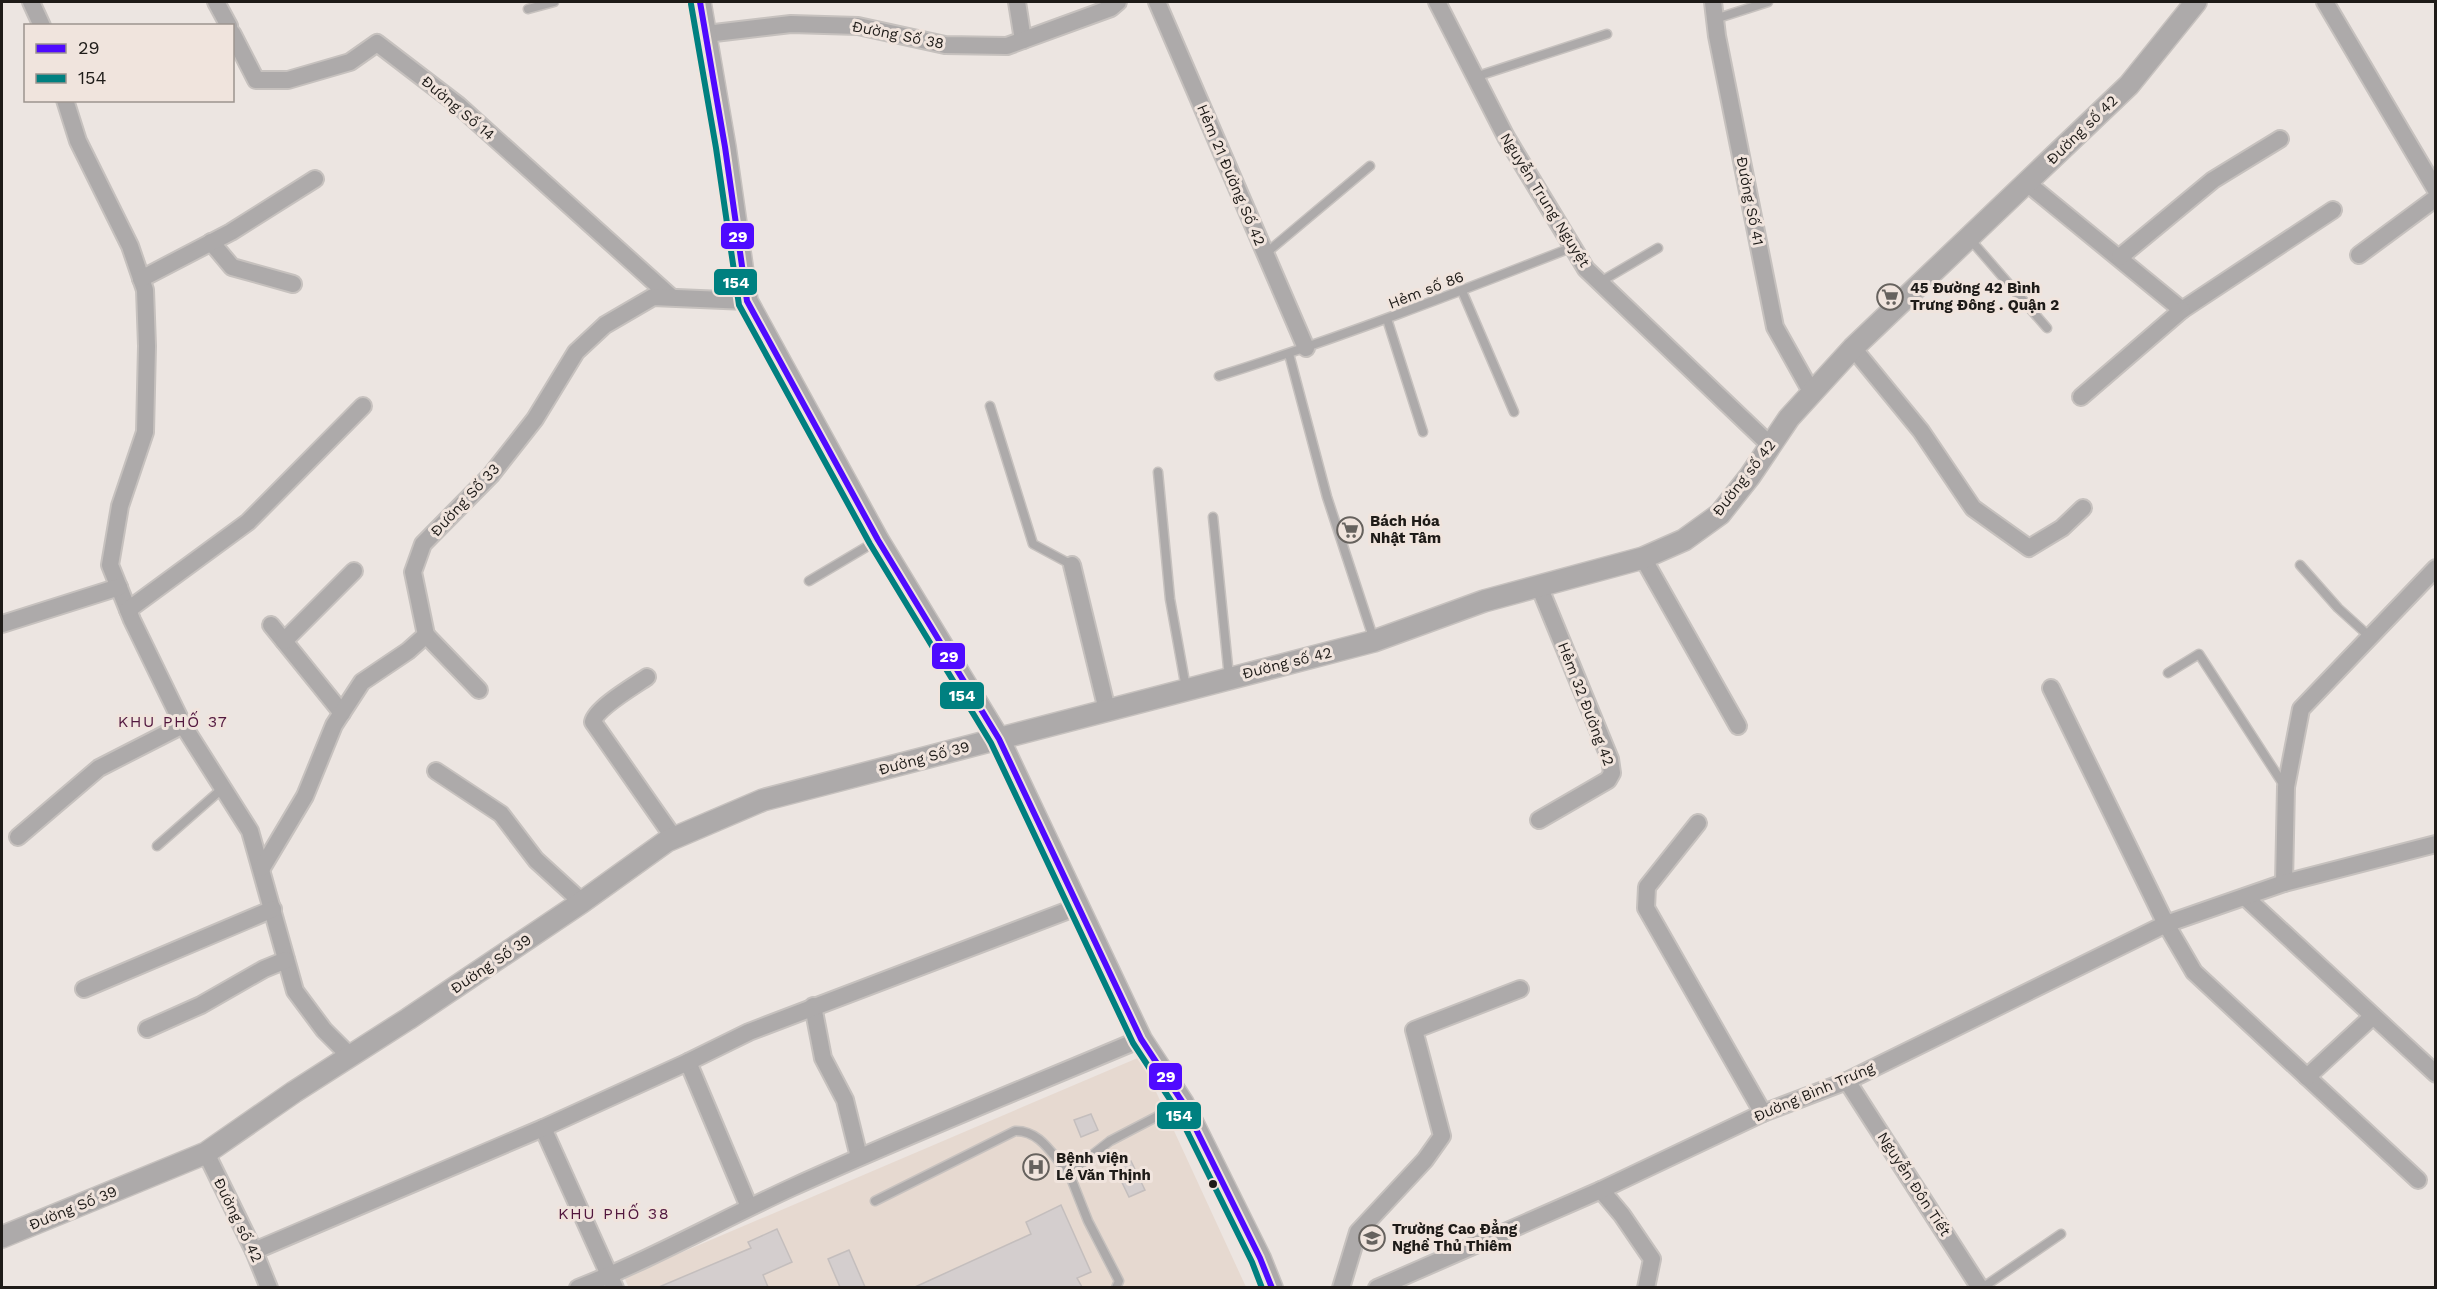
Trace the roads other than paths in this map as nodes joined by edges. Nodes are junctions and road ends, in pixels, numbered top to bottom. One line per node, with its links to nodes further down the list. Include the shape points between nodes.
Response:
1 (31, 2): 15 (street)
2 (216, 2): 16 (street)
3 (554, 2): 13 (lane)
4 (700, 2): 17 (street)
5 (1017, 2): 20 (street)
6 (1118, 2): 20 (street, Đường Số 38)
7 (1157, 2): 34 (street, Hẻm 21 Đường Số 42)
8 (1437, 2): 21 (street, Nguyễn Trung Nguyệt)
9 (1713, 2): 14 (street, Đường Số 41)
10 (1768, 2): 14 (lane)
11 (2196, 2): 26 (street, Đường số 42, via 2129,85)
12 (2325, 2): 27 (street)
13 (528, 9)
14 (1715, 19): 50 (street, Đường Số 41, via 1775,327)
15 (41, 24)
16 (228, 24)
17 (706, 34): 20 (street, Đường Số 38, via 791,24 858,26 945,45 1007,46); 42 (street)
18 (1607, 34): 21 (lane)
19 (234, 37): 41 (street, Đường Số 14, via 256,80 288,80 350,62 377,43 458,105)
20 (1023, 40)
21 (1475, 77): 32 (street, Nguyễn Trung Nguyệt, via 1506,137)
22 (66, 102): 37 (street, via 78,141 130,246)
23 (2280, 139): 36 (street, via 2213,180)
24 (1370, 166): 34 (lane)
25 (315, 180): 31 (street)
26 (2027, 183): 30 (street, Đường số 42); 36 (street)
27 (2436, 190)
28 (2436, 198): 35 (street)
29 (2333, 210): 43 (street)
30 (1969, 238): 45 (lane); 47 (street, Đường số 42)
31 (212, 242): 37 (street); 39 (street, via 232,267)
32 (1573, 247): 38 (street, Nguyễn Trung Nguyệt, via 1586,269); 40 (lane, Hẻm số 86)
33 (1658, 248): 38 (lane)
34 (1265, 254): 46 (street, Hẻm 21 Đường Số 42)
35 (2359, 255)
36 (2120, 257): 43 (street)
37 (141, 279): 68 (street, via 147,346 145,432 120,506 110,565)
38 (1600, 282): 56 (street, Nguyễn Trung Nguyệt)
39 (293, 284)
40 (1462, 291): 44 (lane, Hẻm số 86); 54 (lane)
41 (671, 297): 42 (street, Đường Số 33); 72 (street, Đường Số 33, via 653,297 605,325 576,352 535,419 491,475 423,544 412,572)
42 (747, 301): 60 (street)
43 (2182, 310): 51 (street)
44 (1387, 319): 46 (lane, Hẻm số 86); 55 (lane)
45 (2047, 328)
46 (1306, 348): 48 (lane, Hẻm số 86)
47 (1853, 348): 50 (street, Đường số 42); 58 (street, via 1921,431 1972,508 2029,548 2062,528)
48 (1288, 354): 49 (lane, Hẻm số 86); 75 (lane, via 1327,497)
49 (1219, 376)
50 (1812, 393): 56 (street, Đường số 42)
51 (2081, 397)
52 (363, 406): 69 (street, via 248,522)
53 (990, 406): 62 (lane, via 1033,544)
54 (1514, 412)
55 (1423, 432)
56 (1770, 445): 61 (street, Đường số 42, via 1720,514 1684,540)
57 (1158, 472): 79 (lane, via 1170,599)
58 (2083, 508)
59 (1213, 517): 78 (lane)
60 (878, 540): 66 (lane); 86 (street)
61 (1643, 558): 67 (street, Đường số 42); 85 (street)
62 (1072, 565): 82 (street)
63 (2300, 565): 73 (lane)
64 (2436, 568): 73 (street)
65 (354, 571): 74 (street)
66 (809, 581)
67 (1539, 586): 75 (street, Đường số 42, via 1484,601); 90 (street, Hẻm 32 Đường 42, via 1610,759 1612,773 1608,780)
68 (119, 587): 69 (street); 70 (street)
69 (128, 610): 84 (street)
70 (2, 624)
71 (271, 625): 74 (street)
72 (426, 635): 81 (street); 83 (street, via 362,682)
73 (2371, 638): 88 (street, via 2301,709)
74 (284, 641): 83 (street)
75 (1374, 641): 78 (street, Đường số 42)
76 (2168, 673): 88 (lane, via 2199,654)
77 (647, 677): 93 (street, via 601,710 593,722)
78 (1229, 677): 79 (street, Đường số 42)
79 (1186, 688): 82 (street, Đường số 42)
80 (2051, 688): 102 (street)
81 (479, 690)
82 (1107, 710): 86 (street, Đường số 42)
83 (342, 713): 96 (street, via 304,796)
84 (183, 725): 89 (street); 92 (street, via 99,768)
85 (1738, 726)
86 (999, 739): 93 (street, Đường Số 39, via 764,800); 100 (street)
87 (436, 771): 99 (street, via 501,814 536,860)
88 (2286, 787): 97 (street)
89 (223, 788): 95 (lane); 96 (street, via 250,831)
90 (1539, 820)
91 (1698, 824): 116 (street, via 1647,887 1646,908)
92 (18, 837)
93 (674, 838): 99 (street, Đường Số 39)
94 (2436, 844): 97 (street, Đường Bình Trưng)
95 (157, 846)
96 (262, 868): 101 (street)
97 (2284, 883): 98 (street, Đường Bình Trưng)
98 (2245, 897): 102 (street, Đường Bình Trưng); 107 (street)
99 (582, 903): 110 (street, Đường Số 39)
100 (1077, 907): 106 (street); 109 (street)
101 (273, 909): 103 (street); 104 (street)
102 (2166, 924): 113 (street, via 2194,972); 114 (street, Đường Bình Trưng)
103 (286, 960): 108 (street); 110 (street, via 295,991)
104 (84, 989)
105 (1520, 990): 133 (street, via 1414,1030 1442,1136 1425,1161 1358,1232)
106 (813, 1006): 111 (street); 119 (street, via 822,1058 845,1100)
107 (2373, 1016): 112 (street); 113 (street)
108 (147, 1029)
109 (1141, 1039): 115 (street); 119 (street)
110 (349, 1055): 118 (street, Đường Số 39)
111 (688, 1062): 117 (street); 124 (street)
112 (2436, 1074)
113 (2307, 1077): 121 (street)
114 (1847, 1082): 116 (street, Đường Bình Trưng); 136 (street, Nguyễn Đôn Tiết)
115 (1183, 1103): 120 (lane, via 1110,1141); 132 (street)
116 (1763, 1113): 122 (street, Đường Bình Trưng)
117 (543, 1128): 127 (street); 128 (street)
118 (206, 1153): 126 (street, Đường Số 39); 127 (street, Đường số 42)
119 (860, 1157): 124 (street)
120 (1069, 1173): 123 (lane, via 1041,1140 1015,1131); 131 (lane, via 1119,1281)
121 (2418, 1180)
122 (1601, 1190): 134 (street, Đường Bình Trưng); 135 (street, via 1652,1259)
123 (875, 1201)
124 (749, 1207): 128 (street)
125 (2061, 1234): 136 (lane)
126 (2, 1237)
127 (254, 1251): 129 (street, Đường số 42)
128 (612, 1281): 130 (street)
129 (269, 1287)
130 (578, 1287)
131 (1116, 1287)
132 (1272, 1287)
133 (1341, 1287)
134 (1377, 1287)
135 (1646, 1287)
136 (1981, 1287)

